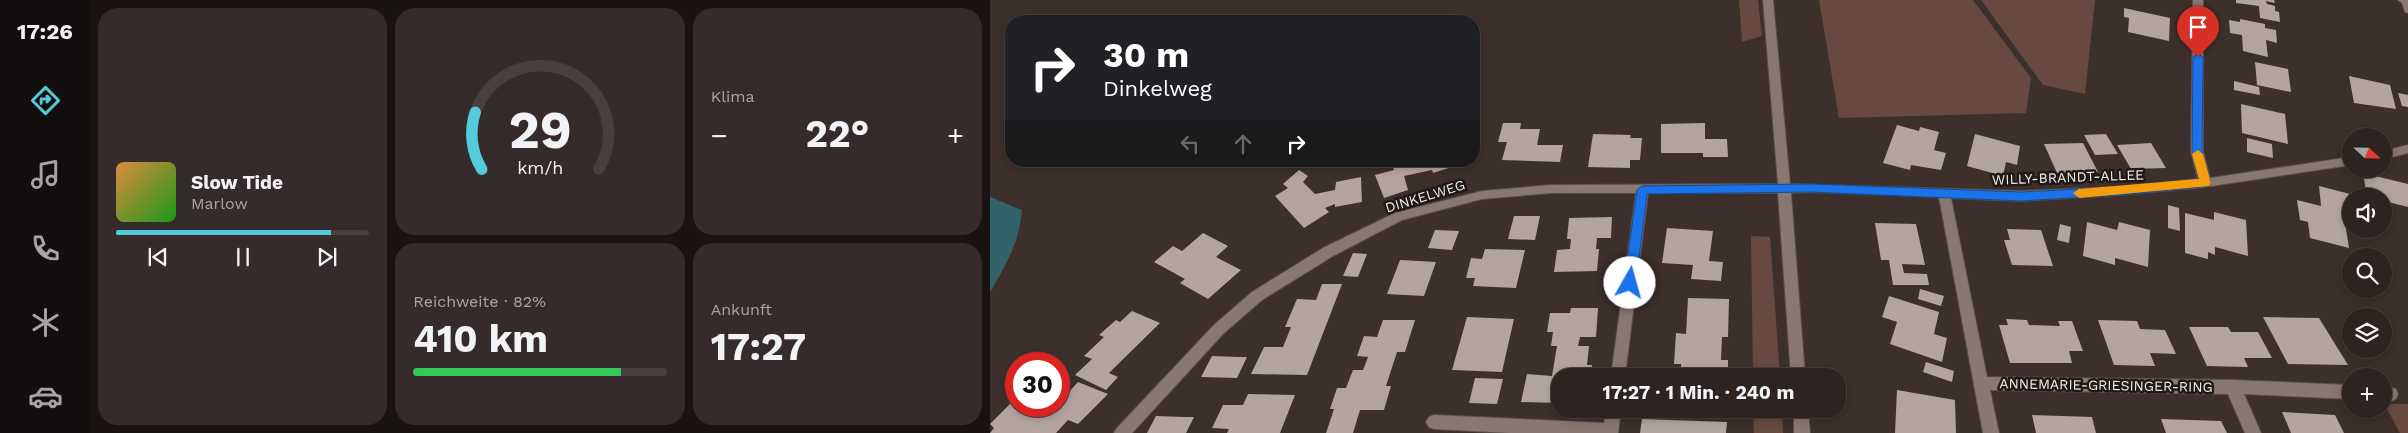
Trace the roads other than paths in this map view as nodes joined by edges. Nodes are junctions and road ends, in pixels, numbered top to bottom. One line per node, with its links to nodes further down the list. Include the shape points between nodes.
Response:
1 (1768, 0): 9 (street)
2 (2198, 0): 8 (street, via 2197,152)
3 (2403, 0): 4 (street, via 2406,0)
4 (2408, 10)
5 (2408, 149): 6 (street)
6 (2392, 153)
7 (2342, 162): 8 (street, WILLY-BRANDT-ALLEE)
8 (2205, 183): 11 (street, WILLY-BRANDT-ALLEE, via 2021,196)
9 (1784, 189): 10 (street, DINKELWEG); 11 (street, WILLY-BRANDT-ALLEE); 13 (street)
10 (1642, 190): 12 (street); 21 (street, DINKELWEG, via 1551,189 1482,194 1399,216 1328,252 1257,296 1218,329)
11 (1944, 193): 14 (street, ANNEMARIE-GRIESINGER-RING)
12 (1619, 368)
13 (1798, 368)
14 (1980, 383): 15 (street, ANNEMARIE-GRIESINGER-RING); 23 (street, ANNEMARIE-GRIESINGER-RING)
15 (2232, 388): 16 (street, ANNEMARIE-GRIESINGER-RING); 24 (street, ANNEMARIE-GRIESINGER-RING)
16 (2342, 392)
17 (1613, 418): 20 (street)
18 (1801, 418): 22 (street)
19 (1434, 422): 20 (street)
20 (1611, 432)
21 (1122, 433)
22 (1802, 433)
23 (1991, 433)
24 (2253, 433)

